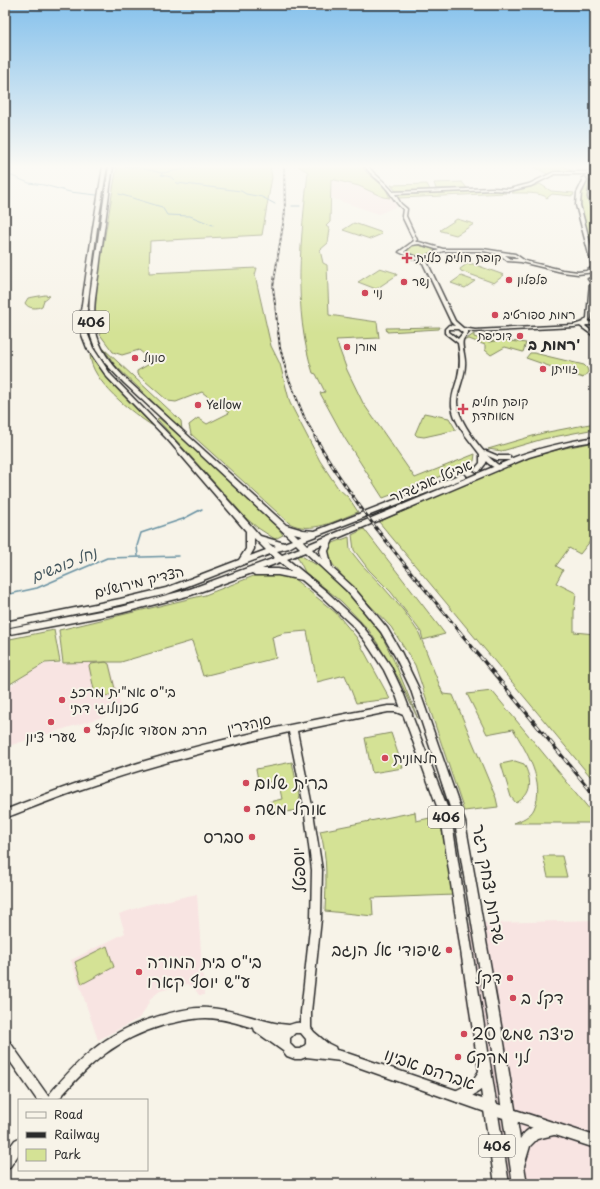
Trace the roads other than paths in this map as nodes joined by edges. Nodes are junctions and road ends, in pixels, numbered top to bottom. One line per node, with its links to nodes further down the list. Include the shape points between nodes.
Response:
1 (97, 221): 31 (main road, 406, via 84,306 83,327 86,340 109,376 170,439)
2 (102, 221): 30 (main road, 406, via 91,317 98,347 126,382)
3 (405, 221): 5 (street)
4 (583, 221): 9 (street, via 594,266)
5 (413, 242): 6 (street); 7 (street, via 401,252)
6 (435, 250): 7 (street); 9 (street, via 473,249 497,253 524,262)
7 (426, 261): 11 (street)
8 (595, 271): 9 (street)
9 (585, 273): 10 (street)
10 (592, 280): 12 (street, via 589,317)
11 (453, 322): 15 (street); 16 (street)
12 (584, 323): 13 (street); 14 (street); 18 (street, via 582,326)
13 (595, 324)
14 (551, 327): 17 (street); 18 (street)
15 (450, 328): 16 (street); 21 (street, via 447,329 447,333)
16 (461, 328): 17 (street); 20 (street, via 466,332)
17 (475, 331): 20 (street)
18 (586, 331): 19 (street); 22 (street)
19 (595, 332)
20 (464, 335): 21 (street); 23 (street)
21 (453, 336): 23 (street)
22 (595, 336)
23 (460, 342): 26 (street, via 463,367 455,392 455,409 462,427)
24 (595, 434): 27 (main road, אביטל אביגדור, via 544,445)
25 (595, 439): 28 (main road, אביטל אביגדור, via 548,449)
26 (484, 453): 27 (main road); 28 (street); 29 (main road, via 483,463)
27 (508, 458): 28 (main road, אביטל אביגדור)
28 (495, 465): 29 (main road, אביטל אביגדור); 34 (main road, אביטל אביגדור)
29 (477, 470): 32 (main road, אביטל אביגדור)
30 (286, 529): 32 (main road, via 303,533); 35 (main road, 406); 38 (main road)
31 (250, 530): 33 (main road, 406); 39 (main road, via 251,547)
32 (319, 532): 35 (main road, אביטל אביגדור)
33 (257, 536): 37 (main road, 406); 38 (main road)
34 (330, 538): 36 (main road, אביטל אביגדור); 40 (main road, via 324,551)
35 (296, 547): 36 (main road, אביטל אביגדור); 36 (main road, שדרות יצחק רגר / 406); 38 (main road, אביטל אביגדור); 38 (main road); 40 (main road); 41 (main road)
36 (307, 549): 40 (main road, שדרות יצחק רגר / 406)
37 (272, 551): 38 (main road, שדרות יצחק רגר / 406); 38 (main road, הצדיק מירושלים); 39 (main road, הצדיק מירושלים)
38 (284, 552): 41 (main road, שדרות יצחק רגר / 406); 42 (main road, הצדיק מירושלים)
39 (241, 563): 44 (main road, הצדיק מירושלים, via 167,591)
40 (326, 567): 64 (main road, שדרות יצחק רגר / 406, via 367,608 398,654 414,687 460,822)
41 (296, 571): 43 (main road, שדרות יצחק רגר / 406)
42 (245, 573): 43 (main road, via 278,572); 45 (main road, הצדיק מירושלים, via 148,604)
43 (307, 580): 46 (main road, שדרות יצחק רגר / 406, via 345,613 368,639 387,668)
44 (5, 625)
45 (5, 632)
46 (400, 695): 47 (street, via 394,706); 48 (main road, שדרות יצחק רגר / 406)
47 (388, 709): 48 (street, סנהדרין, via 397,709); 49 (street, סנהדרין)
48 (408, 714): 59 (main road, שדרות יצחק רגר / 406, via 446,817)
49 (292, 728): 50 (street, סנהדרין, via 249,736 107,776); 51 (street, יוספטל, via 308,806 317,870 316,919)
50 (5, 814)
51 (306, 1012): 53 (street); 54 (street, יוספטל)
52 (254, 1024): 53 (street); 56 (street); 62 (street, via 207,1013 152,1022 112,1040 69,1078)
53 (291, 1029): 54 (street, via 300,1027); 56 (street, via 286,1038)
54 (308, 1033): 57 (street, via 310,1044); 58 (street, אברהם אבינו, via 323,1047)
55 (5, 1045): 61 (street)
56 (287, 1048): 57 (street, via 295,1055)
57 (306, 1052): 58 (street, אברהם אבינו)
58 (341, 1056): 60 (street, אברהם אבינו)
59 (486, 1069): 60 (main road, via 478,1086); 63 (main road, שדרות יצחק רגר / 406)
60 (457, 1096): 63 (street, אברהם אבינו)
61 (43, 1099)
62 (52, 1099)
63 (491, 1108): 64 (street, אברהם אבינו); 70 (main road, שדרות יצחק רגר / 406)
64 (509, 1113): 65 (street, אברהם אבינו); 69 (main road, שדרות יצחק רגר / 406)
65 (553, 1129): 66 (street, אברהם אבינו); 69 (main road, via 541,1130 525,1140)
66 (595, 1142)
67 (18, 1145): 68 (street)
68 (5, 1164)
69 (518, 1169): 71 (main road, שדרות יצחק רגר / 406)
70 (502, 1184)
71 (520, 1184)

